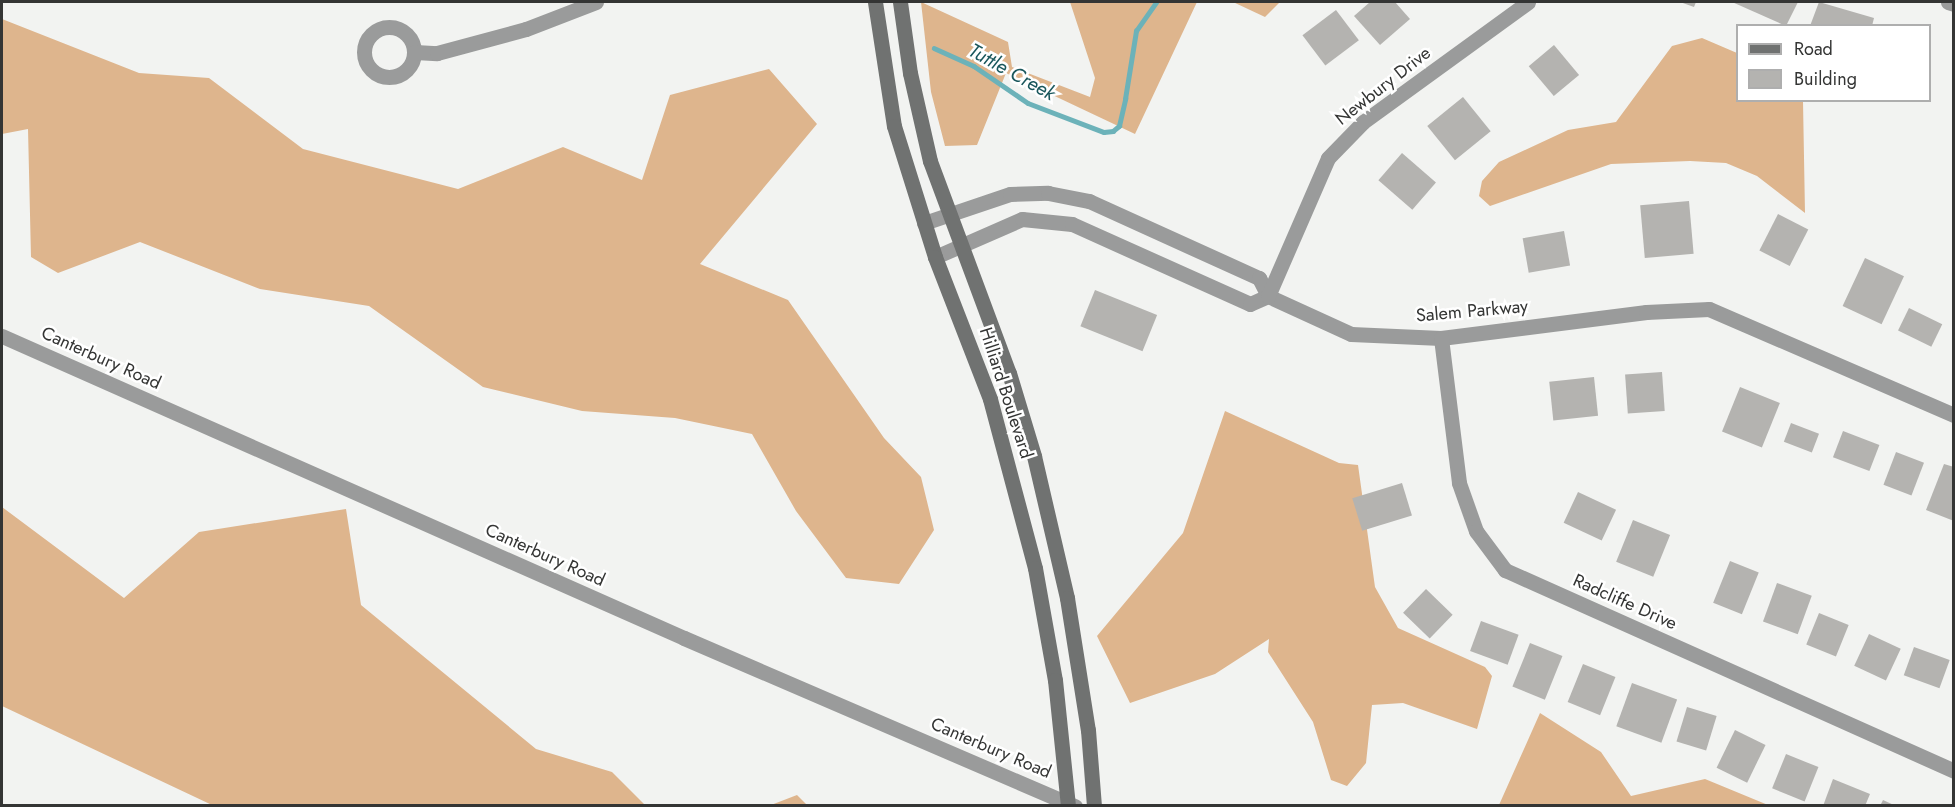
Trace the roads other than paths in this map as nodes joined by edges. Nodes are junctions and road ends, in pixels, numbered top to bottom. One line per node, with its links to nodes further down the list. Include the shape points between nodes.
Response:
1 (596, 2): 7 (street, via 526,29 437,53)
2 (874, 2): 9 (main road, Hilliard Boulevard, via 894,126)
3 (900, 2): 8 (main road, Hilliard Boulevard, via 920,118)
4 (1528, 2): 12 (street, Newbury Drive, via 1363,122 1328,158)
5 (1948, 2): 6 (street)
6 (1953, 4)
7 (415, 52)
8 (949, 213): 9 (street); 10 (main road, Hilliard Boulevard); 12 (street, via 1010,194 1048,193 1089,201 1259,278)
9 (924, 223): 11 (main road, Hilliard Boulevard)
10 (962, 247): 11 (street); 12 (street, via 1022,219 1072,225 1250,304); 18 (main road, Hilliard Boulevard, via 1010,373 1034,456 1067,598 1088,730)
11 (935, 257): 17 (main road, Hilliard Boulevard, via 990,399 1028,539 1055,680)
12 (1268, 296): 14 (street, Salem Parkway, via 1351,334)
13 (2, 336): 17 (street, Canterbury Road)
14 (1441, 338): 15 (street, Salem Parkway, via 1646,312 1709,309); 16 (street, Radcliffe Drive, via 1459,483 1476,531 1505,570)
15 (1953, 415)
16 (1953, 771)
17 (1070, 804)
18 (1095, 806)

